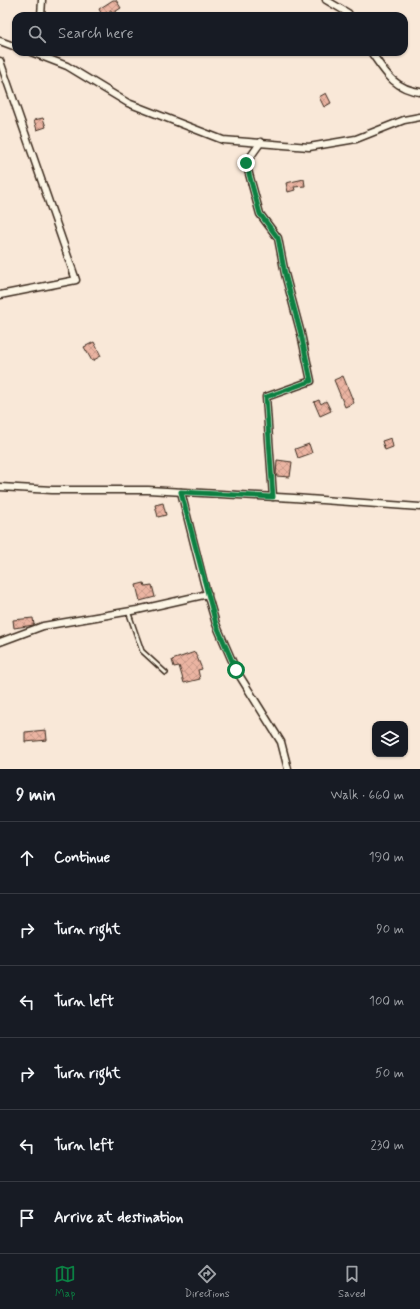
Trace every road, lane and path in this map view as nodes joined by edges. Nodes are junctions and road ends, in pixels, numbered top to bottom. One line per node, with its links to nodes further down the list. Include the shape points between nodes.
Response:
1 (42, 0): 3 (street)
2 (326, 0): 4 (street)
3 (41, 12)
4 (348, 12)
5 (0, 41): 6 (street)
6 (12, 46)
7 (45, 56): 12 (street, via 67,66 128,104 223,140)
8 (374, 56): 10 (street, via 390,80 412,91)
9 (0, 61): 13 (street, via 76,280)
10 (420, 92)
11 (420, 117): 12 (street, via 404,120 356,139 309,147)
12 (261, 142): 16 (street, via 246,163 260,214 278,238 311,381 266,397)
13 (0, 295)
14 (0, 487): 15 (street)
15 (181, 492): 16 (street); 18 (street)
16 (273, 497): 17 (street)
17 (420, 507)
18 (208, 594): 19 (street); 22 (street, via 216,624 236,670 281,742)
19 (128, 611): 20 (street, via 43,626); 21 (lane, via 142,650)
20 (0, 642)
21 (166, 673)
22 (288, 769)

